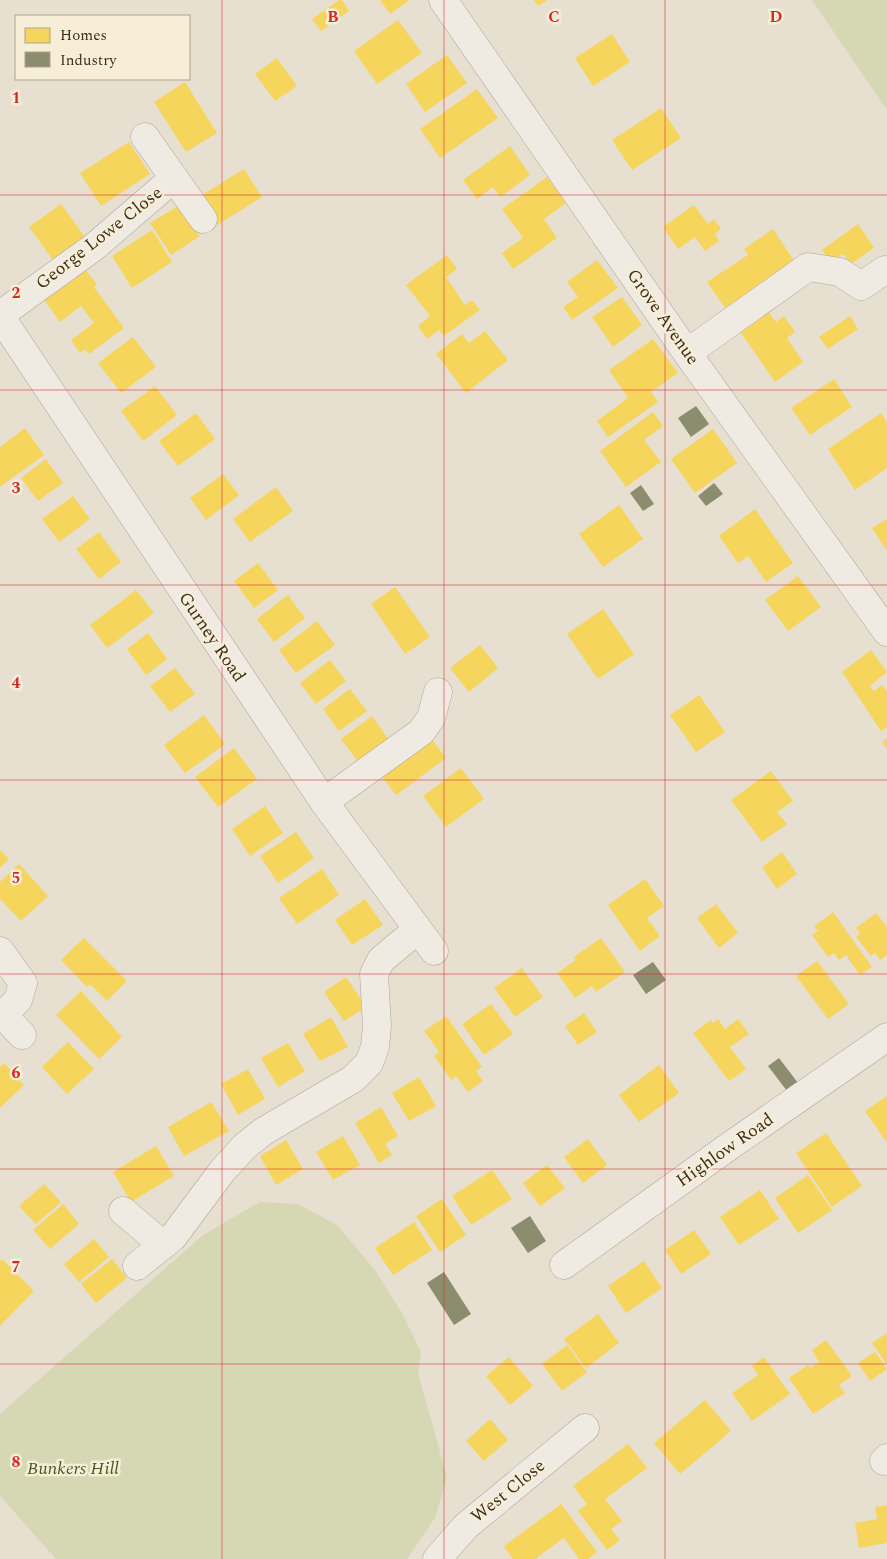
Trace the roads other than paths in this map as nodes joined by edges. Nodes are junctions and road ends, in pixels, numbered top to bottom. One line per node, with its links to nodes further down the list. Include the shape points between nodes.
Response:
1 (443, 0): 7 (street, Grove Avenue)
2 (145, 137): 3 (street, George Lowe Close)
3 (174, 178): 4 (street, George Lowe Close); 6 (street, George Lowe Close, via 94,246)
4 (203, 219)
5 (884, 270): 7 (street, via 861,286 840,272 808,267)
6 (0, 315): 10 (street, Gurney Road)
7 (687, 353): 8 (street, Grove Avenue)
8 (887, 632)
9 (438, 692): 10 (street, via 431,718 421,732)
10 (324, 802): 11 (street, Gurney Road)
11 (417, 930): 13 (street, Gurney Road); 18 (street, via 381,960 374,974 377,1026 369,1063 353,1080 264,1130 245,1146 223,1170 187,1220)
12 (0, 951): 14 (street, via 23,983 18,1000)
13 (434, 951)
14 (2, 1017): 15 (street)
15 (22, 1035)
16 (887, 1038): 19 (street, Highlow Road)
17 (123, 1211): 18 (street)
18 (163, 1245): 20 (street)
19 (564, 1265)
20 (137, 1266)
21 (585, 1428): 22 (street, West Close, via 466,1526)
22 (437, 1559)

